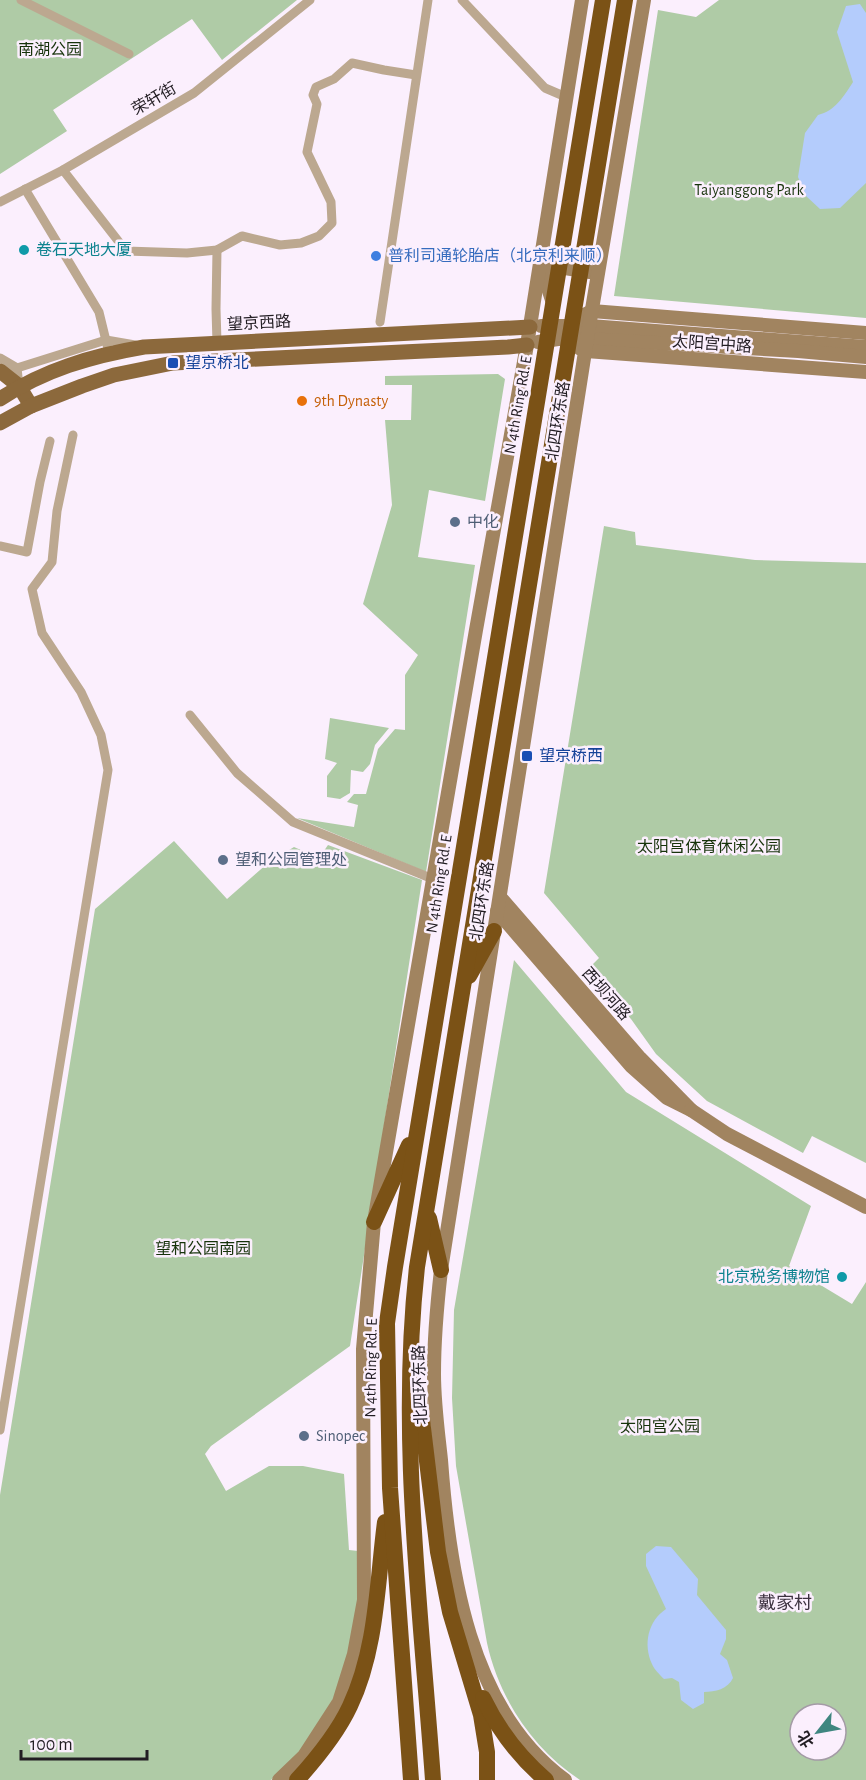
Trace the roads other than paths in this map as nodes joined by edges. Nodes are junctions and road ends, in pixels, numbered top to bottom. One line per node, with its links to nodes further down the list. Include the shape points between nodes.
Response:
1 (21, 0): 9 (street)
2 (310, 0): 12 (street, 荣轩街, via 194,93)
3 (428, 0): 10 (street)
4 (462, 0): 11 (street, via 545,88)
5 (582, 0): 11 (street)
6 (603, 0): 52 (highway, N 4th Ring Rd. E)
7 (625, 0): 51 (highway)
8 (644, 0): 17 (street, 北四环东路)
9 (129, 54)
10 (416, 75): 15 (street, via 352,63 334,79 316,87 313,95 317,104 307,152 331,202 332,223 319,236 301,243 280,244 242,236); 19 (street)
11 (566, 97): 16 (street)
12 (63, 170): 13 (street, 荣轩街); 15 (street, via 126,251)
13 (25, 189): 14 (street, 荣轩街); 28 (street, via 99,312)
14 (0, 201)
15 (217, 250): 25 (street)
16 (540, 264): 17 (street); 20 (street); 21 (street)
17 (598, 274): 18 (street, 北四环东路)
18 (592, 311): 21 (street, 太阳宫中路); 22 (street, 太阳宫中路); 24 (street, 北四环东路)
19 (380, 322)
20 (530, 327): 21 (street); 25 (main road, 望京西路); 27 (street)
21 (559, 332): 24 (street); 27 (street); 39 (street)
22 (852, 332): 23 (street, 太阳宫中路); 26 (street)
23 (866, 333)
24 (588, 338): 26 (street, 太阳宫中路); 30 (street, 太阳宫中路); 35 (street, 太阳宫中路); 39 (street, 北四环东路)
25 (217, 343): 28 (main road, 望京西路)
26 (816, 343): 29 (street, 太阳宫中路)
27 (527, 345): 37 (street); 41 (main road, via 173,363 114,375)
28 (107, 346): 33 (street); 38 (main road, 望京西路)
29 (866, 347)
30 (798, 351): 31 (street, 太阳宫中路); 35 (street)
31 (866, 357)
32 (0, 358): 33 (street)
33 (16, 368): 34 (street); 38 (street)
34 (0, 370): 38 (main road)
35 (846, 371): 36 (street, 太阳宫中路)
36 (866, 372)
37 (520, 382): 39 (street); 48 (street)
38 (19, 386): 40 (main road, 望京西路); 41 (main road)
39 (579, 393): 49 (street, 北四环东路)
40 (1, 397): 42 (main road)
41 (31, 406): 42 (main road)
42 (14, 415): 43 (main road)
43 (0, 423)
44 (73, 435): 58 (street, via 57,511 52,562 32,589 42,633 81,692 101,735 108,770)
45 (50, 441): 46 (street, via 27,552)
46 (0, 546)
47 (190, 715): 48 (street, via 237,773 292,822)
48 (433, 879): 55 (street)
49 (499, 904): 50 (street, 北四环东路); 53 (street, 西坝河路, via 631,1066 667,1098)
50 (494, 931): 51 (highway); 56 (street, 北四环东路)
51 (463, 987): 54 (highway)
52 (418, 1125): 55 (highway); 59 (highway, N 4th Ring Rd. E, via 387,1323)
53 (866, 1207)
54 (426, 1209): 56 (highway); 57 (highway)
55 (374, 1222): 61 (street, via 363,1349 364,1600 354,1654 339,1702 304,1756)
56 (441, 1270): 67 (street, 北四环东路, via 434,1376 441,1471 452,1562 468,1628 511,1724)
57 (410, 1324): 60 (highway, via 438,1552 450,1612); 64 (highway, via 411,1485)
58 (0, 1430)
59 (390, 1488): 62 (highway, via 366,1661 350,1706 322,1753); 63 (highway, N 4th Ring Rd. E)
60 (469, 1672): 65 (highway, via 481,1715); 66 (highway, via 488,1710)
61 (279, 1780)
62 (297, 1780)
63 (411, 1780)
64 (433, 1780)
65 (487, 1780)
66 (546, 1780)
67 (565, 1780)

